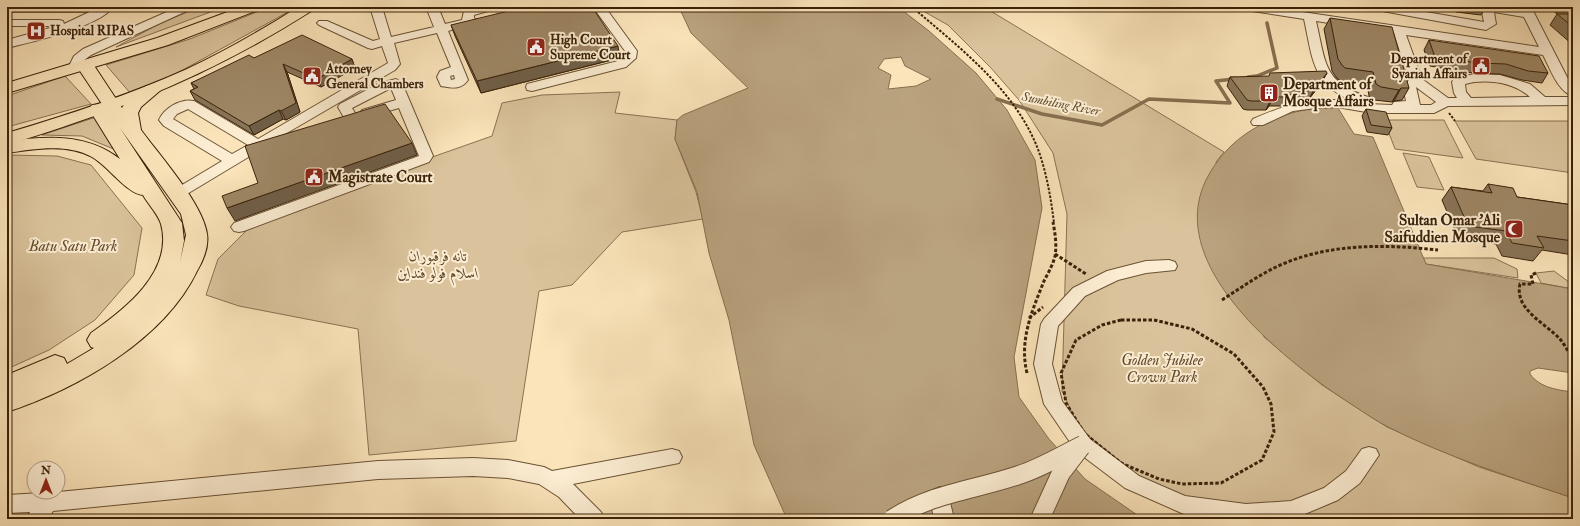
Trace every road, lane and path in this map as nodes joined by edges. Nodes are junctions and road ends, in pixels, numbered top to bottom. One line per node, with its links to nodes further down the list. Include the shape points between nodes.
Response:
1 (107, 7): 18 (street)
2 (187, 7): 26 (street, via 87,52 80,57)
3 (253, 7): 16 (main road)
4 (308, 7): 22 (main road)
5 (376, 7): 23 (street)
6 (432, 7): 20 (street)
7 (599, 7): 29 (street, via 631,51 630,58 622,64)
8 (912, 7): 52 (path, via 1004,91 1028,126 1044,163 1052,206)
9 (1246, 7): 15 (street)
10 (1377, 7): 12 (street)
11 (1487, 7): 12 (street, via 1490,24 1486,26); 14 (street)
12 (1394, 8)
13 (494, 11): 20 (street, via 468,22)
14 (1526, 11): 25 (street)
15 (1309, 17): 21 (street); 28 (street, via 1320,67 1334,84 1351,96 1372,103 1413,105 1409,87)
16 (224, 19): 22 (main road, via 251,16 262,18 265,22); 26 (main road, via 140,50)
17 (7, 23): 18 (street)
18 (74, 23): 24 (street)
19 (323, 23): 23 (street, via 372,45)
20 (441, 28): 23 (street); 27 (street)
21 (1399, 30): 25 (street); 28 (street)
22 (263, 34): 31 (main road, via 184,76)
23 (388, 42): 33 (street, via 394,64)
24 (7, 44)
25 (1547, 52): 32 (street, via 1561,78)
26 (79, 66): 30 (main road); 39 (highway)
27 (458, 69)
28 (1416, 81): 37 (street)
29 (532, 87)
30 (7, 88)
31 (153, 89): 39 (main road); 43 (highway, via 134,104 128,113)
32 (1573, 92)
33 (332, 101): 40 (street); 46 (street)
34 (1542, 101): 35 (street); 38 (street); 38 (street, via 1516,84 1472,78 1458,82 1460,93)
35 (1573, 101)
36 (403, 102): 40 (street); 40 (street, via 396,83 387,84); 50 (street, via 426,156 424,158)
37 (1445, 102): 38 (street); 42 (street, via 1434,109 1372,109 1337,103 1316,104 1290,108)
38 (1468, 102)
39 (104, 107): 43 (highway); 45 (main road); 49 (highway)
40 (348, 112): 41 (street)
41 (335, 122)
42 (1258, 122)
43 (132, 130): 49 (highway)
44 (305, 131): 46 (street)
45 (7, 139)
46 (257, 144): 48 (street); 48 (street, via 189,104 169,113 166,117 169,123)
47 (7, 146): 49 (highway, via 53,143 88,149)
48 (231, 160): 49 (street)
49 (168, 198): 60 (highway, via 191,213 197,235 193,258 180,282 159,308 134,332 92,362)
50 (239, 227)
51 (1438, 250): 56 (path, via 1389,245 1328,250 1280,266)
52 (1055, 254): 55 (path); 59 (path, via 1029,318 1023,360)
53 (1169, 266): 61 (street, via 1146,267 1113,275 1079,292 1050,324 1043,364 1053,404)
54 (1536, 273): 58 (path, via 1531,275 1534,284 1520,284 1518,293 1532,314 1561,341)
55 (1088, 275)
56 (1222, 300)
57 (1192, 330): 57 (path, via 1154,320 1121,320 1102,324 1076,340 1061,373 1066,403 1084,433 1121,463 1159,479 1182,484 1221,482 1262,460 1274,432 1271,404 1263,387 1234,354)
58 (1573, 360)
59 (1028, 375)
60 (11, 398)
61 (1083, 445): 62 (street, via 1132,482 1184,505 1246,513 1292,510 1331,494 1353,477); 65 (street, bridge, via 1020,475); 71 (street, bridge, via 1061,473)
62 (1369, 455)
63 (672, 457): 64 (street)
64 (550, 480): 67 (street, via 544,476 508,469 473,467 378,470); 68 (street, via 566,491)
65 (940, 496): 69 (street, bridge, via 911,507); 70 (street)
66 (7, 504): 67 (street)
67 (42, 510)
68 (594, 519)
69 (892, 519)
70 (944, 519)
71 (1040, 519)

